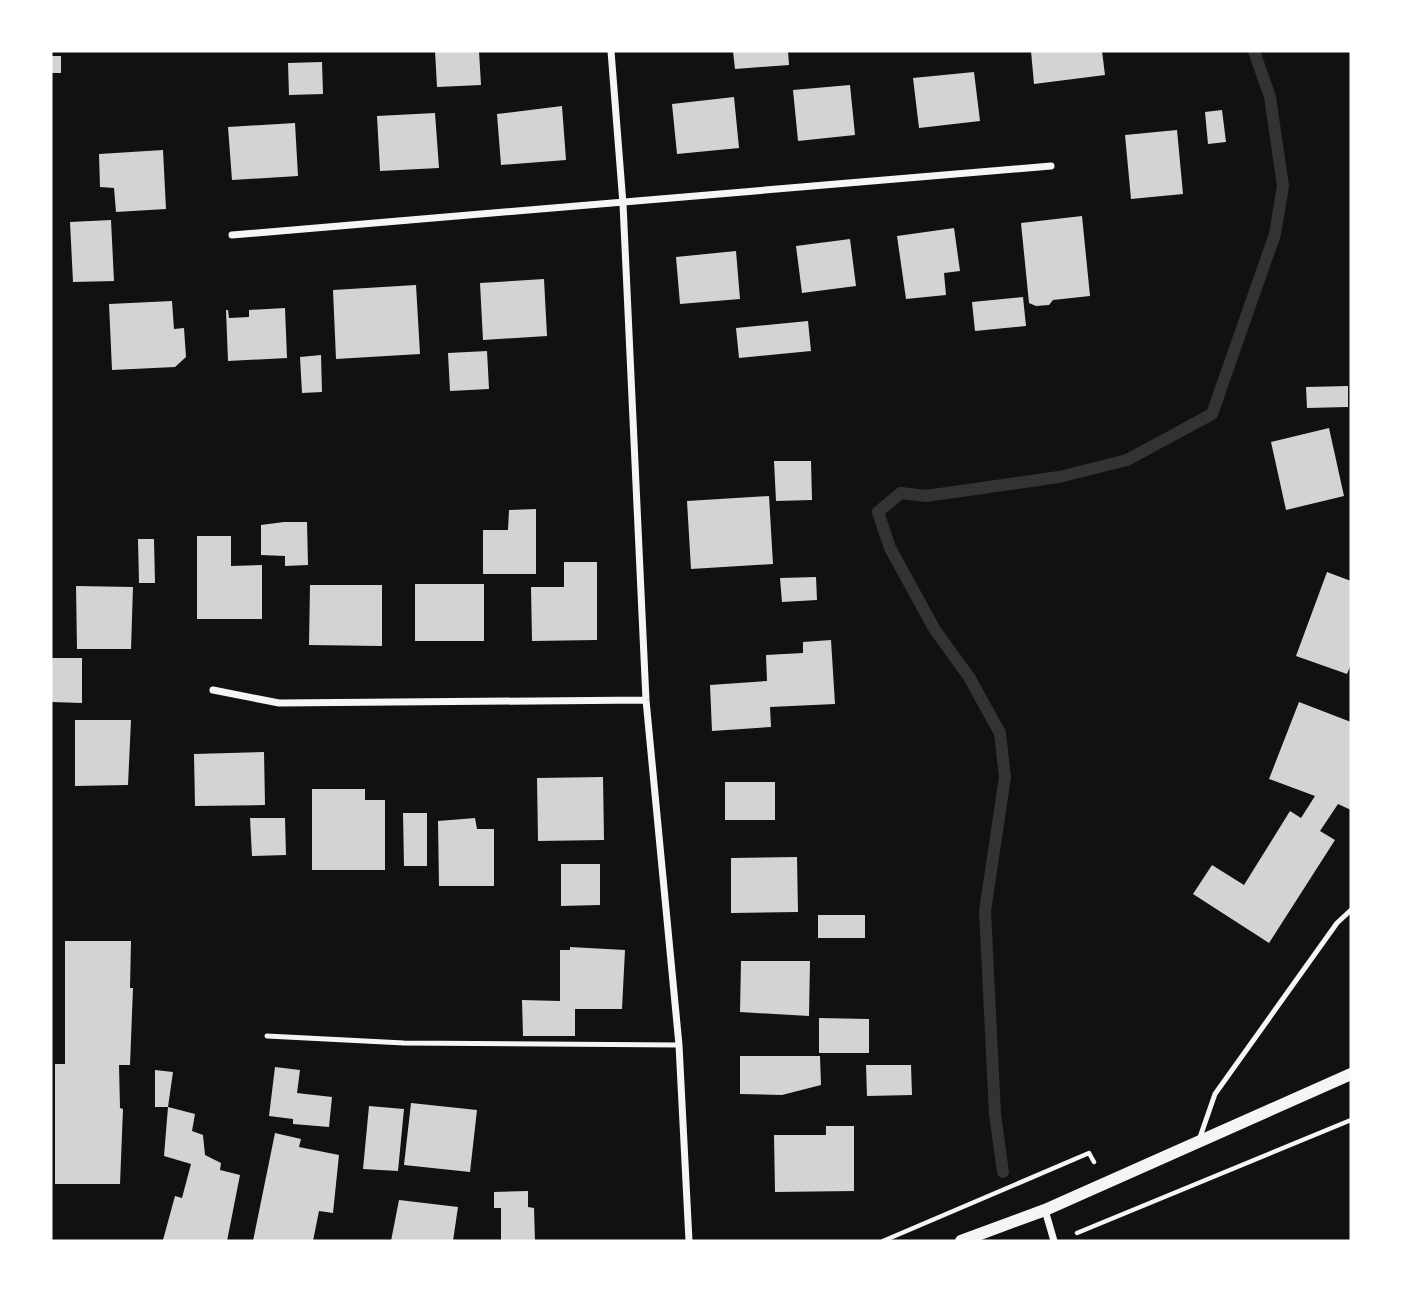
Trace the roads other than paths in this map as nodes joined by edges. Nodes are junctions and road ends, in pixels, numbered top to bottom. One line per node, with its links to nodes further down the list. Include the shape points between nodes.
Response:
1 (611, 51): 3 (street)
2 (1051, 166): 3 (street)
3 (623, 204): 4 (street); 6 (street)
4 (232, 235)
5 (214, 690): 6 (street, via 279,703)
6 (646, 700): 9 (street)
7 (1351, 910): 11 (lane, via 1337,923 1215,1094)
8 (267, 1036): 9 (lane, via 404,1043)
9 (679, 1045): 13 (street)
10 (1351, 1073): 11 (street)
11 (1199, 1140): 12 (street)
12 (1045, 1210): 14 (street); 15 (street)
13 (689, 1241)
14 (961, 1241)
15 (1054, 1241)

